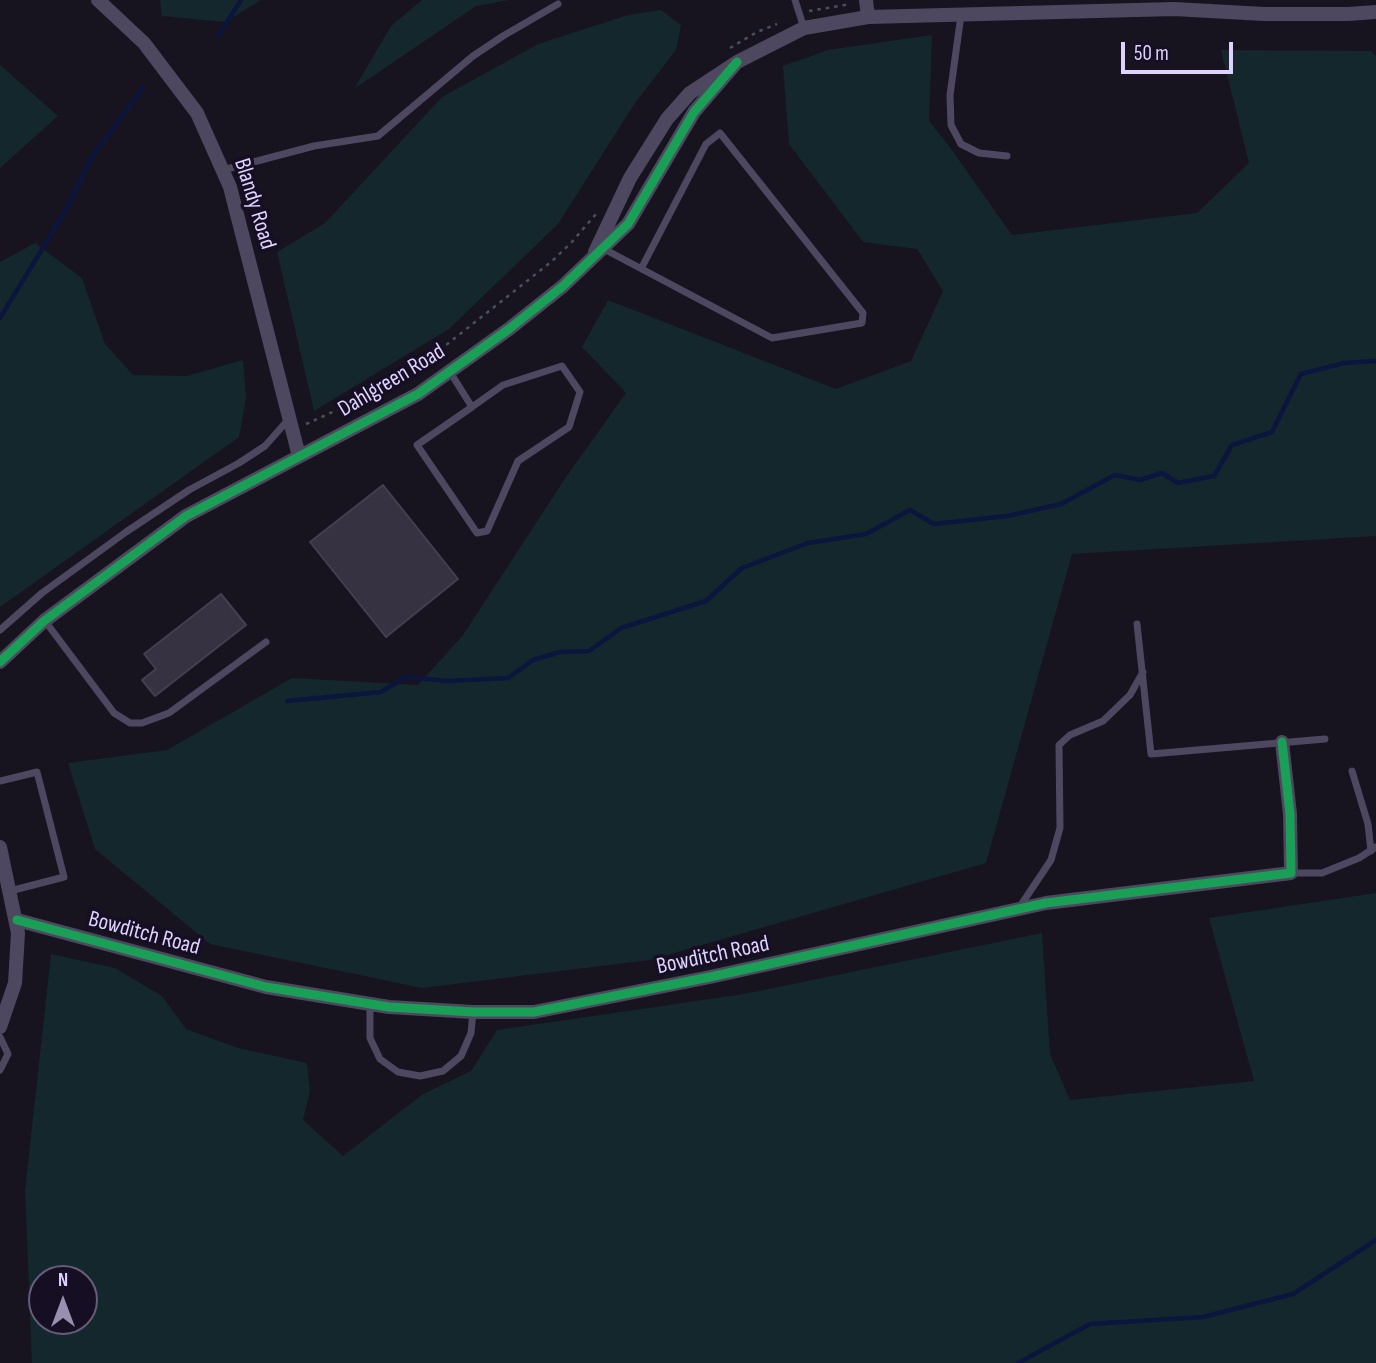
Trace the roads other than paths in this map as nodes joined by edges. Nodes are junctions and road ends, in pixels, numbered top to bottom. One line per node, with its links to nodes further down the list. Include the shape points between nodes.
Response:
1 (98, 0): 11 (street, Blandy Road, via 144,43 197,113)
2 (794, 0): 8 (lane)
3 (558, 5): 11 (lane, via 473,56 378,136 314,146)
4 (1174, 5): 6 (street, Dahlgreen Road, via 1264,14); 7 (street, Dahlgreen Road)
5 (867, 6): 7 (street, Dahlgreen Road); 8 (street, Dahlgreen Road)
6 (1376, 12)
7 (961, 15): 10 (lane, via 950,95 951,125 961,144 979,153)
8 (802, 22): 9 (street, Dahlgreen Road)
9 (737, 62): 12 (street, Dahlgreen Road, via 694,112 628,224); 13 (street, Dahlgreen Road, via 690,93 667,119 630,178)
10 (1007, 156)
11 (222, 170): 17 (street, Blandy Road)
12 (603, 248): 13 (street, Dahlgreen Road); 14 (lane)
13 (590, 261): 15 (street, Dahlgreen Road, via 509,329)
14 (642, 267): 14 (lane, via 772,338 862,323 863,313 720,133 706,144)
15 (449, 371): 16 (lane); 18 (street, Dahlgreen Road, via 418,394)
16 (472, 407): 16 (lane, via 417,444 477,533 487,531 518,461 569,427 580,392 562,366 503,385)
17 (290, 425): 18 (street, Blandy Road); 21 (lane, via 240,463 189,490 126,533 42,593)
18 (299, 456): 19 (street, Dahlgreen Road, via 186,516)
19 (44, 621): 22 (lane, via 114,713 130,723 169,713); 23 (street, Dahlgreen Road)
20 (1137, 624): 24 (lane)
21 (0, 630)
22 (266, 642)
23 (0, 662)
24 (1143, 672): 26 (lane, via 1151,754); 33 (lane, via 1130,695 1103,721 1070,735 1059,745 1060,828 1051,860)
25 (1325, 739): 26 (lane)
26 (1282, 742): 31 (street)
27 (1352, 771): 30 (lane)
28 (0, 781): 32 (lane, via 37,772 64,877)
29 (0, 847): 32 (street)
30 (1373, 849): 31 (lane, via 1322,873)
31 (1291, 873): 33 (street, Bowditch Road)
32 (10, 891): 34 (street)
33 (1018, 909): 36 (street, Bowditch Road, via 534,1012)
34 (17, 920): 35 (street, Bowditch Road, via 266,986); 37 (street, via 16,983)
35 (370, 1004): 36 (street, Bowditch Road); 36 (lane, via 370,1038 380,1059 398,1072 420,1076 443,1071 461,1056 471,1033)
36 (473, 1012)
37 (0, 1027)
38 (0, 1037): 39 (lane, via 8,1055)
39 (0, 1070)

